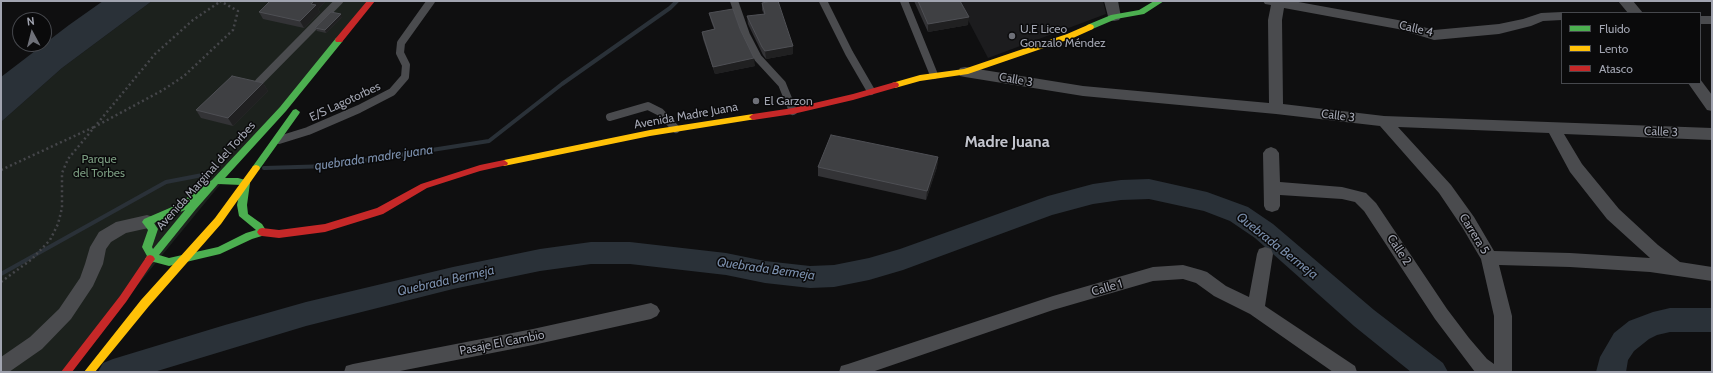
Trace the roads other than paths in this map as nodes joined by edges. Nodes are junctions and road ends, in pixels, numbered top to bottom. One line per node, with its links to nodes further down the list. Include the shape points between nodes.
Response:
1 (339, 1): 18 (lane)
2 (371, 1): 32 (main road, Avenida Marginal del Torbes, via 283,109)
3 (431, 1): 30 (lane, E/S Lagotorbes, via 401,43 400,53 406,65 405,77 392,92 308,131)
4 (734, 1): 24 (lane, via 746,35 758,58 782,84)
5 (823, 1): 20 (lane)
6 (904, 1): 17 (lane)
7 (1111, 1): 13 (street)
8 (1160, 1): 13 (main road, Avenida Madre Juana, via 1141,12)
9 (1278, 1): 12 (street, Calle 4, via 1434,34 1499,29 1541,17); 23 (street, via 1275,20)
10 (1625, 1): 11 (street)
11 (1635, 12)
12 (1561, 16)
13 (1114, 18): 16 (main road, Avenida Madre Juana)
14 (1701, 20): 15 (street)
15 (1712, 20)
16 (965, 72): 17 (main road, Avenida Madre Juana); 23 (street, Calle 3, via 1083,91)
17 (934, 75): 20 (main road, Avenida Madre Juana)
18 (259, 82)
19 (1696, 84): 22 (street)
20 (871, 91): 24 (main road, Avenida Madre Juana)
21 (304, 102): 30 (main road)
22 (1712, 106)
23 (1276, 109): 26 (street, Calle 3)
24 (793, 111): 28 (main road, Avenida Madre Juana)
25 (610, 117): 28 (lane, via 648,106 660,112)
26 (1384, 121): 27 (street, Calle 3); 41 (street, Carrera 5, via 1445,189)
27 (1554, 127): 29 (street, Calle 3); 42 (street, via 1576,168 1613,214)
28 (676, 129): 37 (main road, Avenida Madre Juana, via 466,171 424,186 380,211 325,228 279,234)
29 (1712, 134)
30 (275, 142): 33 (main road)
31 (1271, 153): 34 (street)
32 (217, 181): 33 (main road); 36 (main road, via 182,208); 39 (main road, Avenida Marginal del Torbes)
33 (246, 183): 37 (main road, via 242,205 244,216); 40 (main road)
34 (1272, 188): 35 (street); 52 (street, Calle 2, via 1342,193 1360,197 1370,207 1463,344 1480,365)
35 (1272, 206)
36 (147, 222): 39 (main road, via 153,229 147,247); 46 (street, via 124,226 105,237 98,247 87,281 65,314 36,343)
37 (262, 232): 40 (main road, via 220,250)
38 (1265, 254): 44 (street)
39 (152, 256): 40 (main road, via 169,262); 47 (main road, Avenida Marginal del Torbes, via 123,299)
40 (186, 258): 48 (main road)
41 (1489, 258): 42 (street, via 1570,260); 53 (street, Carrera 5, via 1503,316)
42 (1675, 268): 43 (street)
43 (1712, 274)
44 (1256, 309): 50 (street, Calle 1, via 1220,291 1201,277 1183,272 1153,274 1053,303); 51 (street, Calle 1)
45 (650, 311): 49 (street, Pasaje El Cambio)
46 (1, 366)
47 (66, 372)
48 (88, 372)
49 (353, 372)
50 (848, 372)
51 (1348, 372)
52 (1491, 372)
53 (1503, 372)

